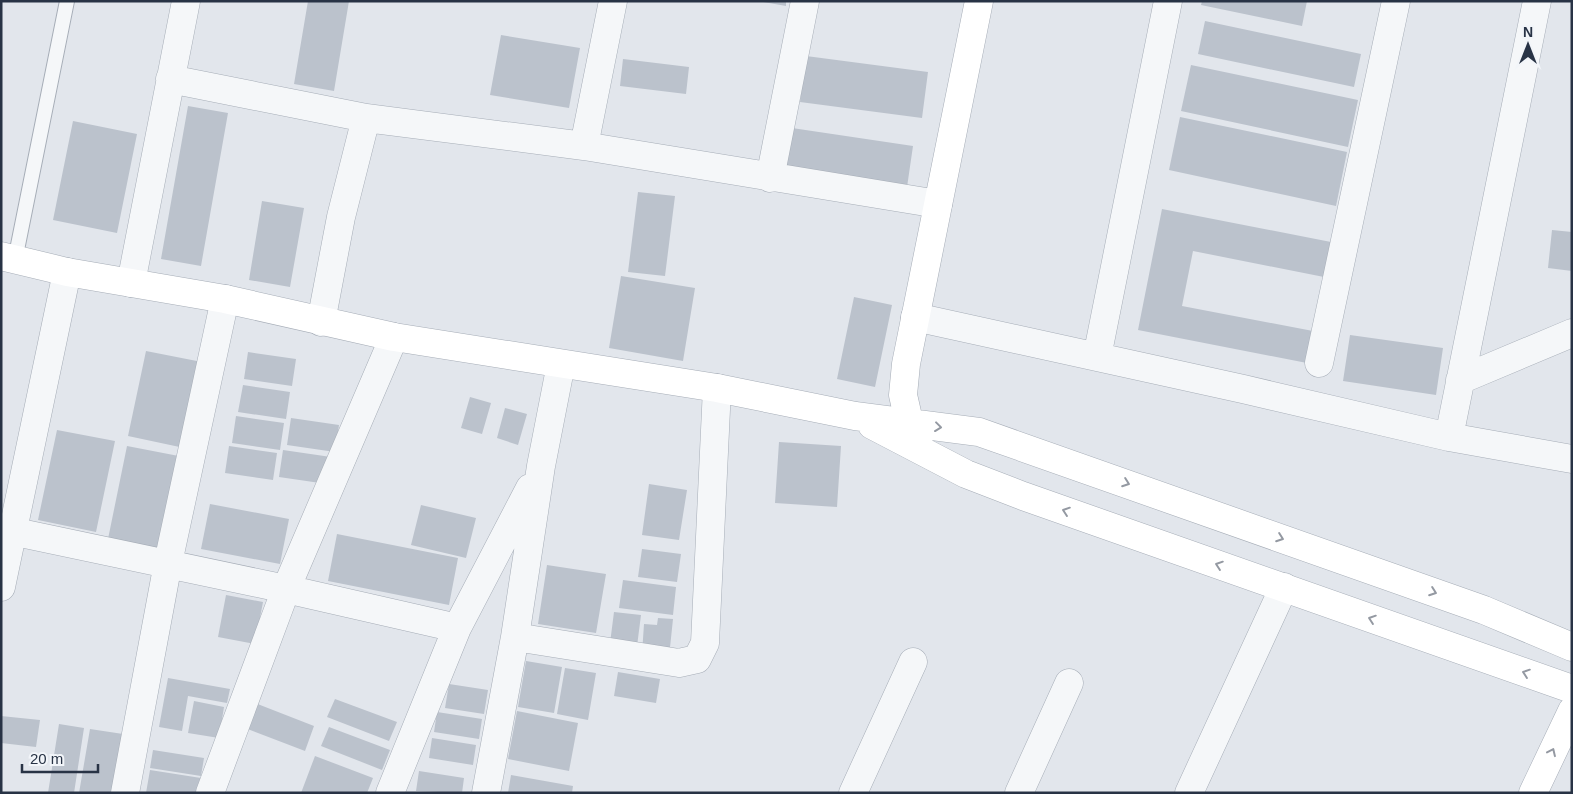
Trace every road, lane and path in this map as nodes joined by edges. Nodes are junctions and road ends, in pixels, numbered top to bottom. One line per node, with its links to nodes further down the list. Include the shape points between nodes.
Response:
1 (67, 1): 14 (lane)
2 (186, 1): 9 (street)
3 (613, 1): 11 (street)
4 (805, 1): 12 (street)
5 (979, 1): 13 (street)
6 (1168, 1): 22 (street)
7 (1396, 1): 23 (street)
8 (1538, 1): 25 (street)
9 (170, 79): 10 (street); 16 (street)
10 (366, 118): 11 (street); 19 (street, via 341,217)
11 (584, 146): 12 (street)
12 (770, 178): 13 (street)
13 (938, 204): 18 (street)
14 (8, 258): 15 (street)
15 (67, 272): 16 (street); 31 (street)
16 (131, 283): 17 (street)
17 (225, 299): 19 (street); 32 (street)
18 (915, 317): 22 (street); 27 (street, via 903,396)
19 (321, 322): 21 (street)
20 (1572, 333): 25 (street)
21 (394, 337): 24 (street); 35 (street)
22 (1097, 357): 28 (street)
23 (1319, 363)
24 (561, 364): 26 (street); 30 (street)
25 (1460, 380): 28 (street)
26 (717, 388): 27 (street, via 855,416); 37 (street, via 706,643 697,659 679,663)
27 (912, 436): 34 (street, one-way to 27, via 966,474); 38 (street, one-way to 38, via 979,432 1484,610)
28 (1449, 438): 29 (street)
29 (1572, 459)
30 (541, 466): 36 (street); 37 (street)
31 (8, 530): 32 (street); 33 (street)
32 (168, 563): 35 (street); 43 (street)
33 (1, 587)
34 (1284, 587): 41 (street, one-way to 34); 49 (street)
35 (286, 589): 36 (street); 44 (street)
36 (458, 628): 45 (street)
37 (515, 637): 46 (street)
38 (1572, 647)
39 (913, 662): 47 (street)
40 (1069, 683): 48 (street)
41 (1572, 689)
42 (1572, 710): 50 (street, one-way to 42)
43 (125, 793)
44 (210, 793)
45 (390, 793)
46 (486, 793)
47 (853, 793)
48 (1018, 793)
49 (1190, 793)
50 (1533, 793)

